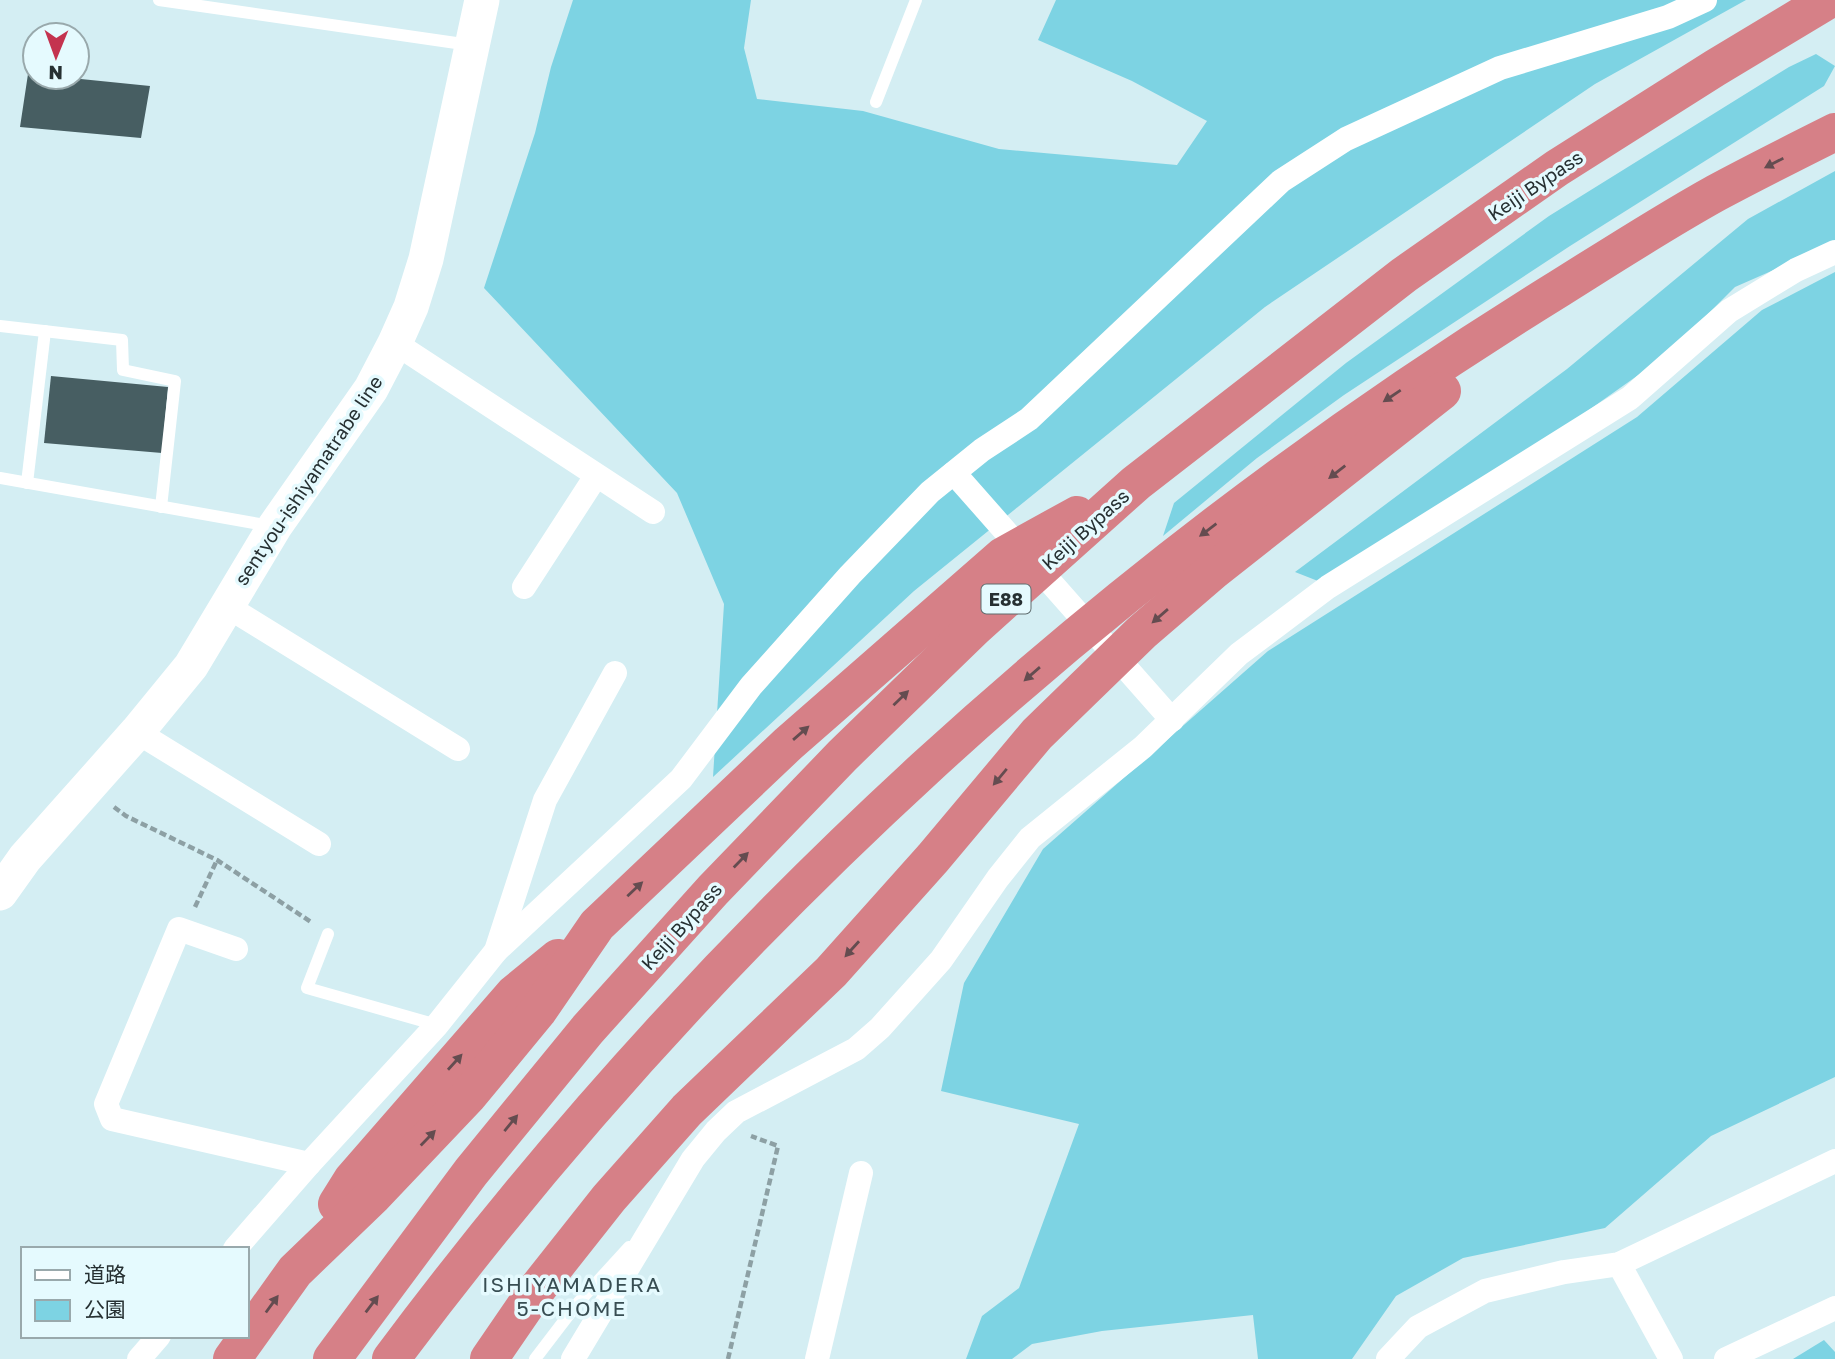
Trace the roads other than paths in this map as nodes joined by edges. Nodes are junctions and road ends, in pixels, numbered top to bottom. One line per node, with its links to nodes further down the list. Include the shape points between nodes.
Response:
1 (159, 0): 6 (lane)
2 (482, 0): 6 (main road, sentyou-ishiyamatrabe line)
3 (916, 0): 7 (lane)
4 (1705, 0): 14 (street, via 1668,17 1500,68 1346,139 1281,181 1029,419)
5 (1828, 0): 18 (highway, Keiji Bypass / E88, via 1557,168 1404,275)
6 (470, 45): 13 (main road, sentyou-ishiyamatrabe line, via 426,259)
7 (876, 102)
8 (1835, 132): 10 (highway, one-way to 10, via 1714,194)
9 (1835, 252): 25 (street, via 1729,311 1630,398 1328,587 1238,654)
10 (1601, 262): 47 (highway, one-way to 47, via 1362,416 1261,489 1141,581 931,761 797,889 603,1096); 48 (highway, one-way to 48, via 1213,571 1037,734 831,972 687,1110 608,1198)
11 (0, 326): 12 (lane)
12 (45, 331): 17 (lane); 19 (lane, via 122,340 123,370 175,381)
13 (395, 343): 15 (street); 21 (main road, sentyou-ishiyamatrabe line, via 371,388)
14 (954, 473): 25 (street); 32 (street, via 850,575 769,666 681,779)
15 (596, 477): 20 (street); 22 (street)
16 (0, 478): 17 (lane)
17 (27, 483): 19 (lane)
18 (1136, 483): 41 (highway, one-way to 18, via 295,1272 468,1096 538,1011 597,925 788,744 1003,556); 46 (highway, Keiji Bypass / E88, one-way to 18, via 471,1172 587,1029 713,890 974,628)
19 (161, 507): 21 (lane)
20 (653, 512)
21 (275, 526): 23 (main road, sentyou-ishiyamatrabe line)
22 (524, 587)
23 (225, 605): 26 (main road, sentyou-ishiyamatrabe line, via 191,666); 27 (street)
24 (615, 673): 32 (street, via 545,800)
25 (1172, 720): 37 (street, via 1030,838 941,960 880,1028 856,1049 731,1116 693,1159)
26 (136, 732): 28 (street); 29 (main road, sentyou-ishiyamatrabe line)
27 (458, 749)
28 (319, 844)
29 (0, 893)
30 (328, 934): 33 (lane, via 307,988)
31 (236, 949): 35 (street, via 179,929 106,1104 112,1119)
32 (496, 951): 33 (street)
33 (437, 1025): 35 (street)
34 (1835, 1161): 39 (street)
35 (309, 1164): 38 (street)
36 (861, 1172): 51 (street)
37 (662, 1210): 49 (lane, via 577,1304); 50 (street)
38 (237, 1247)
39 (1619, 1264): 52 (street, via 1485,1291 1418,1327); 53 (street)
40 (1835, 1308): 54 (street)
41 (248, 1337)
42 (157, 1338): 44 (street)
43 (247, 1338): 45 (highway, one-way to 43)
44 (139, 1359)
45 (232, 1359)
46 (332, 1359)
47 (391, 1359)
48 (489, 1359)
49 (535, 1359)
50 (573, 1359)
51 (817, 1359)
52 (1388, 1359)
53 (1671, 1359)
54 (1726, 1359)

